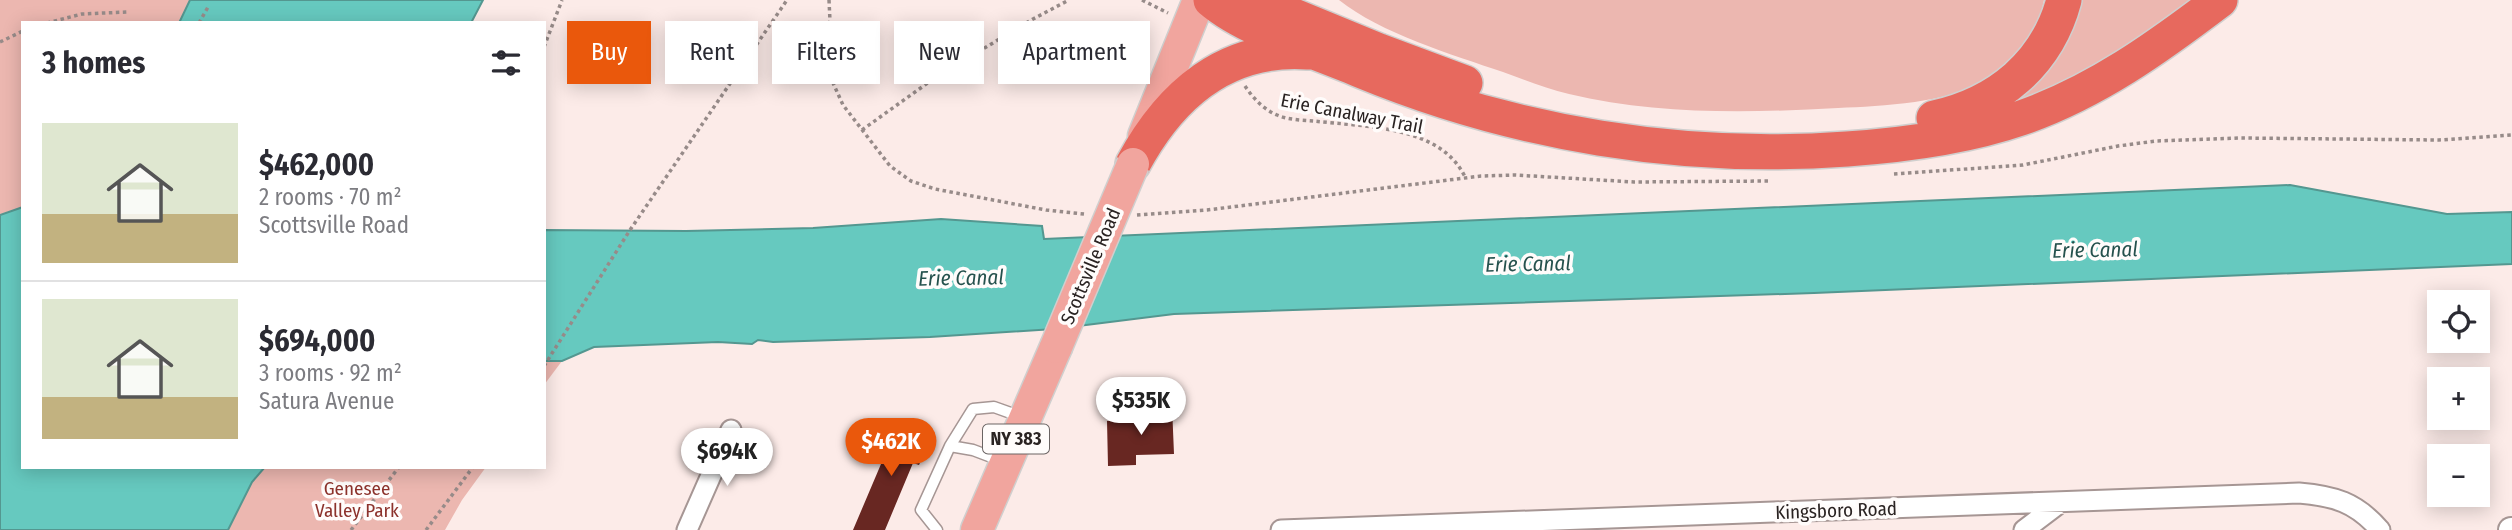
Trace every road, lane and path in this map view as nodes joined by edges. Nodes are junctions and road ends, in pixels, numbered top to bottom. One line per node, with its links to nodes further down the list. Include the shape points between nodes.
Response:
1 (562, 0): 15 (path)
2 (787, 0): 21 (path)
3 (1069, 0): 18 (path, via 936,77)
4 (1142, 0): 9 (path)
5 (1255, 0): 6 (highway, via 1419,67 1550,107 1613,121 1678,128 1792,132 1927,120 1983,102 2013,82 2039,55)
6 (2064, 0)
7 (2220, 0): 16 (highway, via 2123,69 2022,117 1922,141 1831,150 1732,151 1587,136 1455,104)
8 (208, 7): 12 (path)
9 (1200, 8): 16 (highway); 19 (main road, Scottsville Road / NY 383)
10 (127, 12): 11 (path, via 82,14)
11 (55, 21)
12 (200, 21)
13 (21, 32): 14 (path)
14 (0, 42)
15 (546, 42)
16 (1325, 55): 17 (highway, via 1281,52)
17 (1234, 63): 19 (highway, via 1189,89 1150,134); 20 (path, Erie Canalway Trail, via 1251,95 1279,116 1422,138 1452,157)
18 (862, 130)
19 (1133, 164): 22 (main road, Scottsville Road / NY 383, bridge)
20 (1465, 178)
21 (546, 362)
22 (1025, 418): 24 (lane, via 994,407 973,409); 25 (main road, Scottsville Road / NY 383)
23 (731, 430): 33 (street)
24 (950, 446): 25 (lane); 34 (lane, via 921,510)
25 (1006, 463): 35 (main road, Scottsville Road / NY 383)
26 (397, 469): 31 (path)
27 (472, 469): 32 (path)
28 (2061, 502): 29 (street, Kingsboro Road); 37 (street); 38 (street, Kingsboro Road, via 2327,495 2370,517)
29 (1589, 524): 30 (street, Kingsboro Road)
30 (1488, 526): 36 (street, Kingsboro Road)
31 (351, 530)
32 (426, 530)
33 (687, 530)
34 (937, 530)
35 (976, 530)
36 (1281, 530)
37 (2024, 530)
38 (2380, 530)

